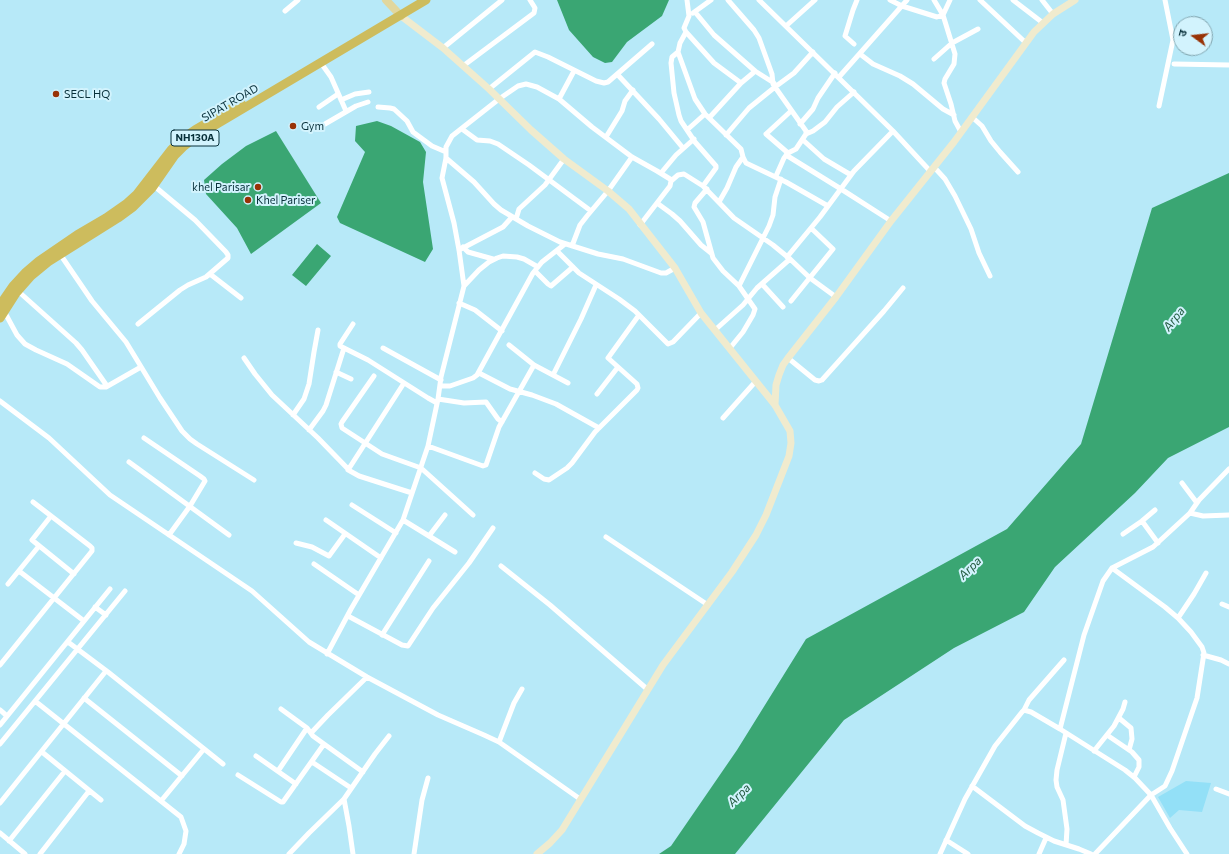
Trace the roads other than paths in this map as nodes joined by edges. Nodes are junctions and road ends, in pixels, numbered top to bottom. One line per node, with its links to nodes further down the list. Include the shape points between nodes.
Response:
1 (298, 0): 24 (street)
2 (386, 0): 26 (main road)
3 (415, 0): 26 (highway, SIPAT ROAD / NH130A)
4 (426, 0): 26 (highway, SIPAT ROAD / NH130A)
5 (502, 0): 38 (street)
6 (530, 0): 46 (street, via 535,8 534,13)
7 (687, 0): 29 (street)
8 (711, 0): 25 (street)
9 (728, 0): 52 (street, via 759,38 772,74)
10 (759, 0): 31 (street)
11 (815, 0): 31 (street)
12 (857, 0): 36 (street, via 846,36)
13 (890, 0): 23 (street)
14 (907, 0): 23 (street)
15 (934, 0): 28 (street)
16 (950, 0): 28 (street)
17 (980, 0): 37 (street)
18 (1013, 0): 30 (street)
19 (1042, 0): 27 (street)
20 (1075, 0): 22 (street)
21 (1165, 0): 62 (street, via 1173,40)
22 (1067, 2): 27 (street)
23 (902, 6): 28 (street, via 937,17); 41 (street)
24 (285, 11)
25 (695, 12): 29 (street); 47 (street, via 714,35)
26 (398, 14): 38 (street); 43 (highway, SIPAT ROAD / NH130A); 126 (highway, SIPAT ROAD / NH130A, via 188,134 171,150 145,186 126,204 39,261 25,273)
27 (1053, 14): 30 (street)
28 (943, 15): 34 (street)
29 (690, 16): 33 (street, via 684,28)
30 (1043, 23): 37 (street)
31 (786, 26): 40 (street)
32 (978, 29): 34 (street)
33 (686, 32): 39 (street); 51 (street, via 714,63)
34 (952, 43): 42 (street); 67 (street, via 956,61 944,82)
35 (652, 44): 49 (street)
36 (854, 44)
37 (1026, 44): 69 (street)
38 (443, 48): 46 (street)
39 (678, 52): 68 (street, via 695,99); 73 (street, via 672,59 674,93 681,121)
40 (813, 52): 50 (street); 52 (street, via 794,73)
41 (860, 54): 50 (street); 67 (street, via 873,64 913,84)
42 (934, 59)
43 (321, 63): 57 (street); 94 (highway, SIPAT ROAD / NH130A, via 192,140 175,155)
44 (1174, 64): 45 (street)
45 (1229, 65)
46 (463, 66): 53 (street)
47 (755, 70): 51 (street); 52 (street)
48 (574, 71): 49 (street, via 600,83 608,82); 53 (street, via 535,52); 59 (street)
49 (617, 74): 54 (street)
50 (837, 75): 56 (street); 71 (street)
51 (741, 83): 68 (street)
52 (773, 87): 65 (street); 77 (street, via 749,108)
53 (489, 89): 58 (street)
54 (633, 90): 78 (street); 81 (street)
55 (369, 92): 60 (street)
56 (854, 92): 74 (street); 76 (street, via 825,122)
57 (338, 94): 60 (street); 63 (street)
58 (499, 99): 59 (street, via 518,86 526,84 537,86); 72 (street); 86 (street)
59 (559, 99): 78 (street)
60 (341, 100): 66 (street)
61 (368, 102): 66 (street)
62 (1159, 106)
63 (319, 107)
64 (378, 107): 83 (street, via 394,109 413,132)
65 (792, 111): 71 (street); 82 (street, via 766,134)
66 (346, 112): 70 (street)
67 (954, 115): 75 (street)
68 (707, 116): 73 (street); 77 (street)
69 (972, 117): 75 (street); 88 (street)
70 (325, 124)
71 (800, 124): 76 (street)
72 (462, 129): 83 (street, via 452,136 446,147); 92 (street, via 477,140 498,144)
73 (687, 130): 79 (street)
74 (893, 131): 87 (street); 90 (street)
75 (961, 132): 87 (street)
76 (806, 134): 80 (street)
77 (726, 135): 85 (street, via 741,149)
78 (606, 137): 84 (street)
79 (694, 140): 81 (street); 95 (street, via 716,166)
80 (803, 140): 82 (street, via 796,149); 90 (street, via 824,159)
81 (682, 148): 89 (street)
82 (787, 154): 91 (street); 96 (street)
83 (446, 155): 102 (street, via 494,204); 109 (street, via 442,178)
84 (632, 157): 89 (street); 97 (street)
85 (743, 157): 91 (street, via 746,163); 98 (street)
86 (564, 159): 92 (street); 97 (street)
87 (932, 169): 103 (street); 119 (street, via 945,179 955,196)
88 (1018, 172)
89 (661, 173): 93 (street)
90 (852, 174): 96 (street)
91 (778, 178): 100 (street); 106 (street, via 773,215)
92 (550, 180): 101 (street); 102 (street, via 519,209)
93 (671, 181): 95 (street, via 684,174); 99 (street)
94 (154, 185): 112 (highway, SIPAT ROAD / NH130A, via 128,211); 118 (street, via 195,220 228,255)
95 (705, 187): 98 (street); 111 (street, via 694,208 703,222)
96 (841, 189): 100 (street); 103 (street)
97 (608, 190): 101 (street); 104 (street)
98 (719, 202): 106 (street, via 734,218)
99 (657, 203): 104 (street); 111 (street, via 680,221)
100 (828, 206): 105 (street)
101 (591, 211): 108 (street, via 580,226)
102 (514, 218): 107 (street); 109 (street)
103 (891, 221): 127 (street)
104 (640, 225): 116 (street)
105 (811, 228): 113 (street); 120 (street, via 833,249)
106 (763, 238): 113 (street); 124 (street)
107 (566, 244): 108 (street); 110 (street)
108 (572, 246): 116 (street, via 623,259 661,273)
109 (461, 249): 114 (street); 123 (street)
110 (557, 251): 115 (street); 117 (street)
111 (711, 253): 124 (street, via 716,264)
112 (60, 254): 126 (highway, SIPAT ROAD / NH130A); 148 (street, via 92,301 126,342)
113 (788, 258): 120 (street); 121 (street)
114 (493, 259): 117 (street, via 503,256 517,257); 123 (street)
115 (573, 267): 117 (street, via 551,286); 122 (street)
116 (675, 268): 134 (street)
117 (537, 269): 140 (street, via 520,295)
118 (210, 274): 128 (street); 136 (street, via 180,290)
119 (990, 276)
120 (810, 278): 127 (street); 130 (street)
121 (762, 284): 129 (street); 132 (street)
122 (596, 285): 135 (street); 152 (street)
123 (464, 286): 131 (street)
124 (739, 286): 129 (street)
125 (903, 288): 146 (street, via 820,381 815,380)
126 (15, 291): 133 (highway, SIPAT ROAD / NH130A); 159 (street, via 76,343)
127 (836, 297): 146 (street)
128 (241, 298)
129 (748, 299): 139 (street); 144 (street, via 755,309 753,315)
130 (792, 301)
131 (459, 303): 140 (street, via 475,310); 155 (street)
132 (782, 307)
133 (1, 312): 159 (street, via 25,344 67,364 98,386)
134 (701, 314): 135 (street, via 668,344); 139 (street)
135 (639, 315): 149 (street, via 608,358)
136 (138, 324)
137 (353, 324): 142 (street, via 340,344)
138 (318, 330): 166 (street, via 308,388 304,399)
139 (715, 330): 144 (street)
140 (502, 331): 151 (street)
141 (509, 345): 147 (street)
142 (344, 348): 150 (street); 157 (street, via 362,356)
143 (382, 348): 155 (street)
144 (730, 348): 156 (street)
145 (244, 358): 166 (street, via 264,386)
146 (788, 358): 165 (street, via 776,385)
147 (534, 365): 152 (street); 161 (street)
148 (141, 367): 159 (street); 179 (street, via 185,435)
149 (618, 368): 162 (street); 169 (street, via 637,384 638,388)
150 (336, 372): 154 (street); 170 (street, via 323,411)
151 (479, 373): 160 (street, via 473,378 450,386); 161 (street, via 510,390)
152 (553, 375): 158 (street)
153 (374, 376): 172 (street, via 341,424 342,428)
154 (352, 379)
155 (441, 380): 160 (street)
156 (756, 381): 165 (street); 167 (street)
157 (404, 383): 164 (street); 172 (street)
158 (568, 383)
159 (107, 386)
160 (440, 386): 164 (street)
161 (519, 392): 168 (street); 169 (street, via 556,404)
162 (597, 394)
163 (0, 401): 199 (street, via 49,438 110,495)
164 (438, 401): 168 (street, via 486,402); 173 (street)
165 (775, 405): 221 (street, via 790,430 789,456 756,535)
166 (292, 415): 170 (street)
167 (723, 418)
168 (502, 422): 173 (street, via 484,466)
169 (599, 428): 178 (street, via 572,463 552,479 547,480)
170 (309, 430): 177 (street)
171 (144, 438): 185 (street, via 204,479 205,484)
172 (366, 443): 175 (street, via 387,456); 177 (street)
173 (428, 446): 175 (street)
174 (129, 462): 185 (street)
175 (421, 468): 181 (street); 189 (street)
176 (1229, 469): 183 (street)
177 (348, 470): 181 (street)
178 (535, 473)
179 (254, 480)
180 (1182, 483): 183 (street)
181 (412, 493): 193 (street)
182 (33, 502): 191 (street)
183 (1197, 503): 187 (street)
184 (352, 505): 196 (street)
185 (190, 506): 199 (street); 200 (street)
186 (1155, 510): 194 (street)
187 (1190, 512): 190 (street, via 1203,516); 204 (street)
188 (445, 515): 201 (street)
189 (473, 515)
190 (1229, 515)
191 (51, 516): 205 (street, via 32,540); 214 (street, via 92,548)
192 (326, 520): 197 (street)
193 (403, 520): 196 (street); 201 (street)
194 (1142, 522): 198 (street); 204 (street)
195 (493, 528): 228 (street, via 408,646)
196 (396, 533): 207 (street)
197 (345, 534): 203 (street, via 329,556 312,547); 207 (street)
198 (1123, 534)
199 (169, 535): 231 (street, via 252,591 309,642)
200 (230, 535)
201 (429, 536): 206 (street)
202 (606, 538): 221 (street)
203 (296, 543)
204 (1158, 543): 211 (street)
205 (39, 546): 212 (street); 214 (street)
206 (455, 552)
207 (381, 558): 218 (street)
208 (429, 561): 228 (street)
209 (314, 564): 218 (street)
210 (501, 566): 239 (street)
211 (1112, 568): 226 (street); 250 (street, via 1103,581 1084,635)
212 (19, 571): 215 (street); 219 (street)
213 (1206, 573): 226 (street)
214 (74, 574): 219 (street)
215 (8, 584)
216 (110, 589): 222 (street)
217 (125, 591): 224 (street)
218 (360, 595): 225 (street)
219 (54, 599): 227 (street); 235 (street)
220 (1222, 604): 223 (street)
221 (708, 605): 239 (street)
222 (95, 607): 224 (street); 227 (street)
223 (1229, 607)
224 (106, 615): 230 (street)
225 (348, 616): 228 (street); 231 (street)
226 (1178, 618): 232 (street, via 1202,647)
227 (84, 622): 229 (street)
228 (382, 635)
229 (68, 642): 230 (street); 246 (street)
230 (78, 649): 236 (street); 241 (street)
231 (327, 654): 237 (street)
232 (1203, 655): 234 (street); 278 (street, via 1198,698 1172,771 1165,786)
233 (1064, 660): 245 (street, via 1029,700)
234 (1229, 664)
235 (0, 665)
236 (106, 671): 240 (street); 258 (street)
237 (367, 677): 251 (street); 255 (street)
238 (522, 689): 255 (street)
239 (647, 689): 280 (street)
240 (84, 698): 248 (street); 269 (street)
241 (35, 701): 248 (street); 256 (street)
242 (1126, 702): 247 (street)
243 (281, 709): 251 (street)
244 (0, 710): 246 (street)
245 (1024, 710): 250 (street); 273 (street, via 995,746)
246 (7, 716): 249 (street)
247 (1119, 718): 253 (street); 259 (street, via 1131,728 1132,739)
248 (64, 724): 261 (street); 282 (street)
249 (0, 725)
250 (1060, 729): 252 (street)
251 (309, 731): 257 (street); 266 (street)
252 (1066, 733): 260 (street); 288 (street, via 1056,780 1063,800 1067,829)
253 (1107, 735): 259 (street); 260 (street)
254 (389, 736): 267 (street)
255 (498, 742): 280 (street)
256 (0, 744)
257 (324, 744): 263 (street); 267 (street)
258 (204, 748): 264 (street); 269 (street)
259 (1128, 750): 270 (street, via 1140,763)
260 (1094, 751): 270 (street)
261 (42, 752): 265 (street); 283 (street)
262 (256, 756): 266 (street)
263 (312, 762): 272 (street); 274 (street)
264 (224, 764)
265 (65, 771): 276 (street); 287 (street)
266 (278, 771): 272 (street)
267 (363, 772): 274 (street)
268 (238, 775): 272 (street, via 281,802 286,800)
269 (182, 776): 282 (street)
270 (1134, 777): 278 (street)
271 (428, 778): 294 (street)
272 (296, 784)
273 (972, 786): 285 (street, via 1025,826); 286 (street)
274 (351, 788): 279 (street)
275 (1216, 789): 277 (street)
276 (89, 791): 281 (street); 291 (street)
277 (1229, 794)
278 (1151, 795): 299 (street); 300 (street)
279 (344, 799): 289 (street); 293 (street)
280 (580, 799): 295 (street, via 562,830)
281 (101, 800)
282 (161, 801): 292 (street, via 181,817 184,825 184,844)
283 (0, 803)
284 (0, 833): 287 (street)
285 (1046, 838): 288 (street); 298 (street)
286 (946, 840): 296 (street); 297 (street)
287 (9, 841): 290 (street)
288 (1066, 845): 299 (street)
289 (292, 853)
290 (25, 854)
291 (40, 854)
292 (179, 854)
293 (353, 854)
294 (414, 854)
295 (537, 854)
296 (940, 854)
297 (968, 854)
298 (1039, 854)
299 (1091, 854)
300 (1187, 854)

